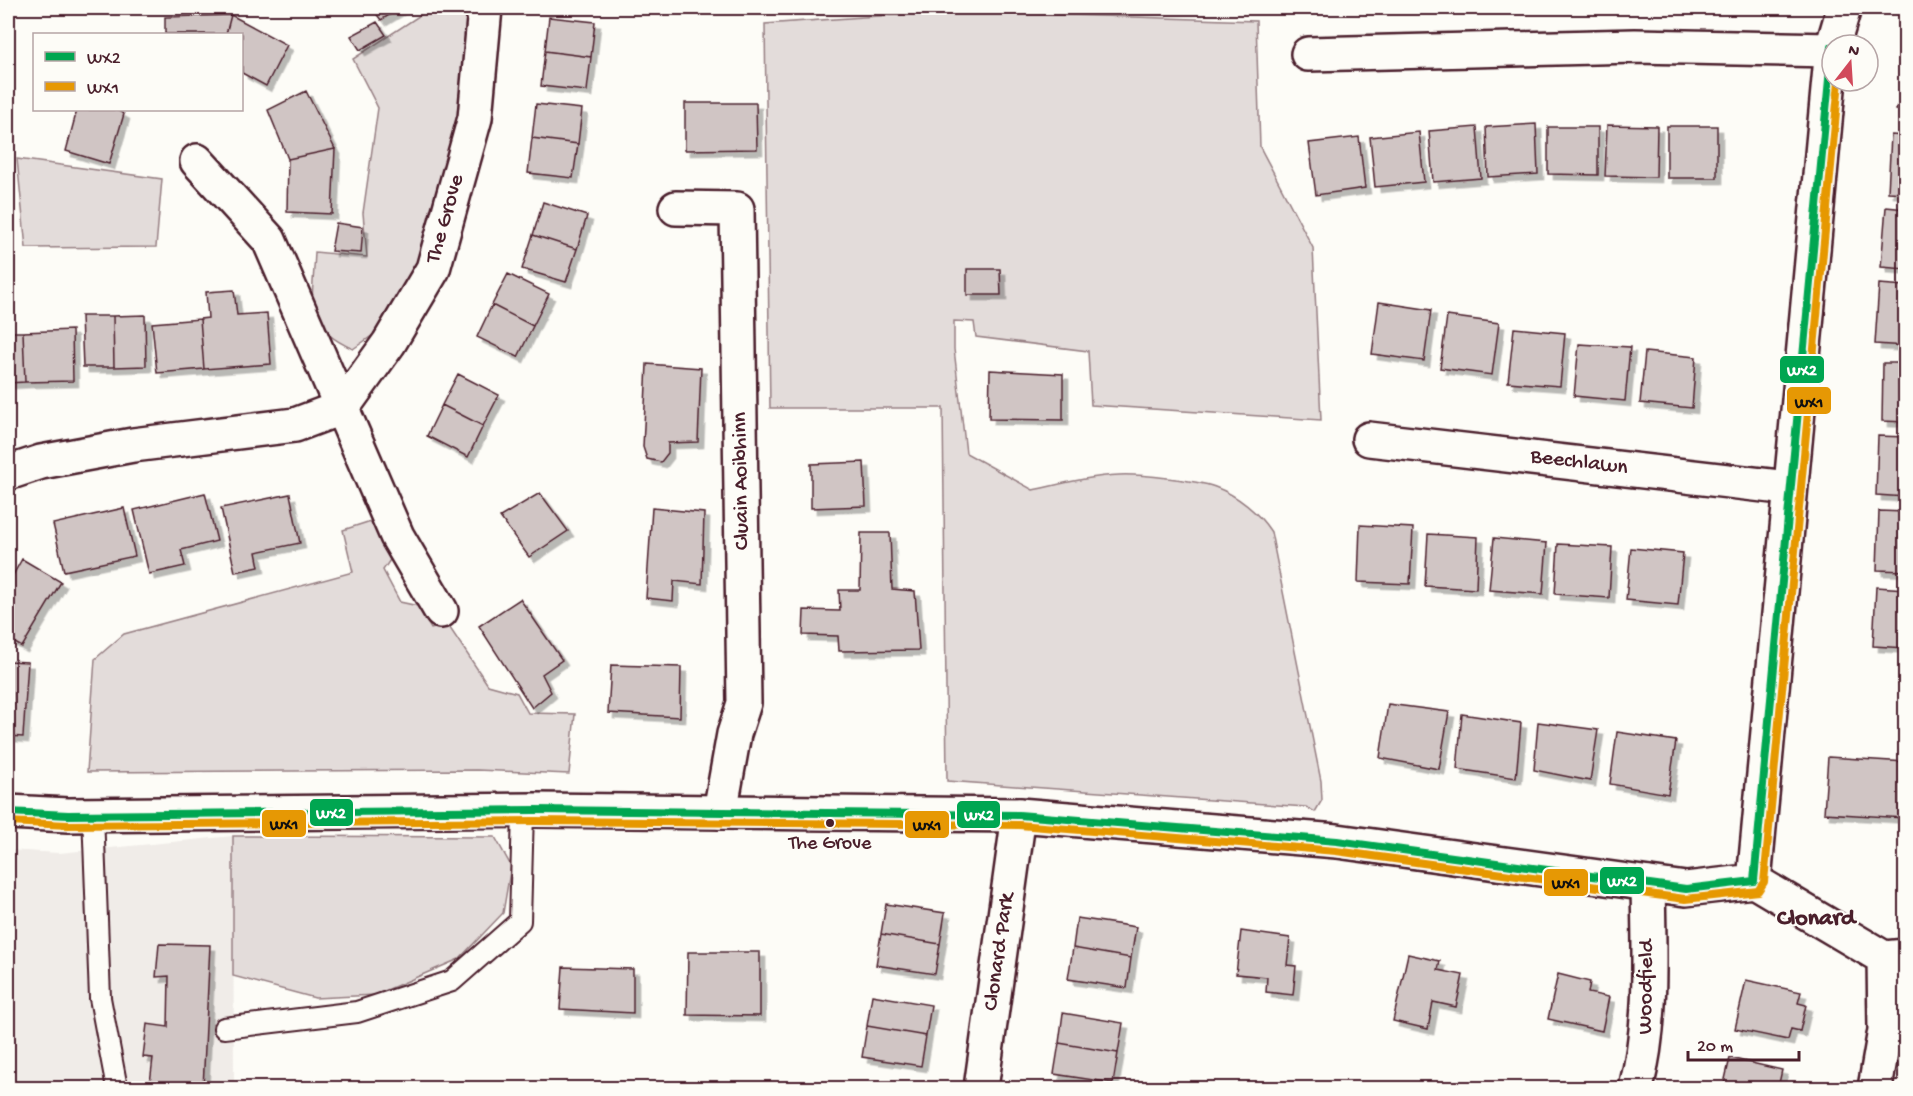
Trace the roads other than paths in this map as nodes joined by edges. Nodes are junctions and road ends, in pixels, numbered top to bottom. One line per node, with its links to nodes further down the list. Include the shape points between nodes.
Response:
1 (485, 8): 9 (street, The Grove, via 475,118 433,269 389,343)
2 (1844, 8): 3 (street)
3 (1836, 33)
4 (1820, 47): 5 (street, via 1635,45)
5 (1308, 54)
6 (1828, 93): 12 (street)
7 (197, 161): 9 (street, via 269,240)
8 (676, 208): 16 (street, Cluain Aoibhinn, via 737,209 744,704 734,734)
9 (343, 407): 11 (street, via 295,425 133,445 41,462); 13 (street, via 397,536)
10 (1369, 439): 12 (street, Beechlawn)
11 (8, 473)
12 (1789, 488): 19 (street)
13 (441, 611)
14 (523, 811): 16 (street); 17 (street); 22 (lane, via 520,921 452,981 357,1012)
15 (8, 812): 17 (street)
16 (720, 812): 18 (street)
17 (93, 814): 23 (lane, via 100,999)
18 (1018, 815): 20 (street, via 1337,841); 24 (street, Clonard Park)
19 (1754, 881): 20 (street, via 1686,889); 21 (street)
20 (1648, 884): 25 (street, Woodfield, via 1646,1053)
21 (1895, 957): 26 (street)
22 (224, 1028)
23 (117, 1089)
24 (981, 1089)
25 (1636, 1089)
26 (1875, 1089)

